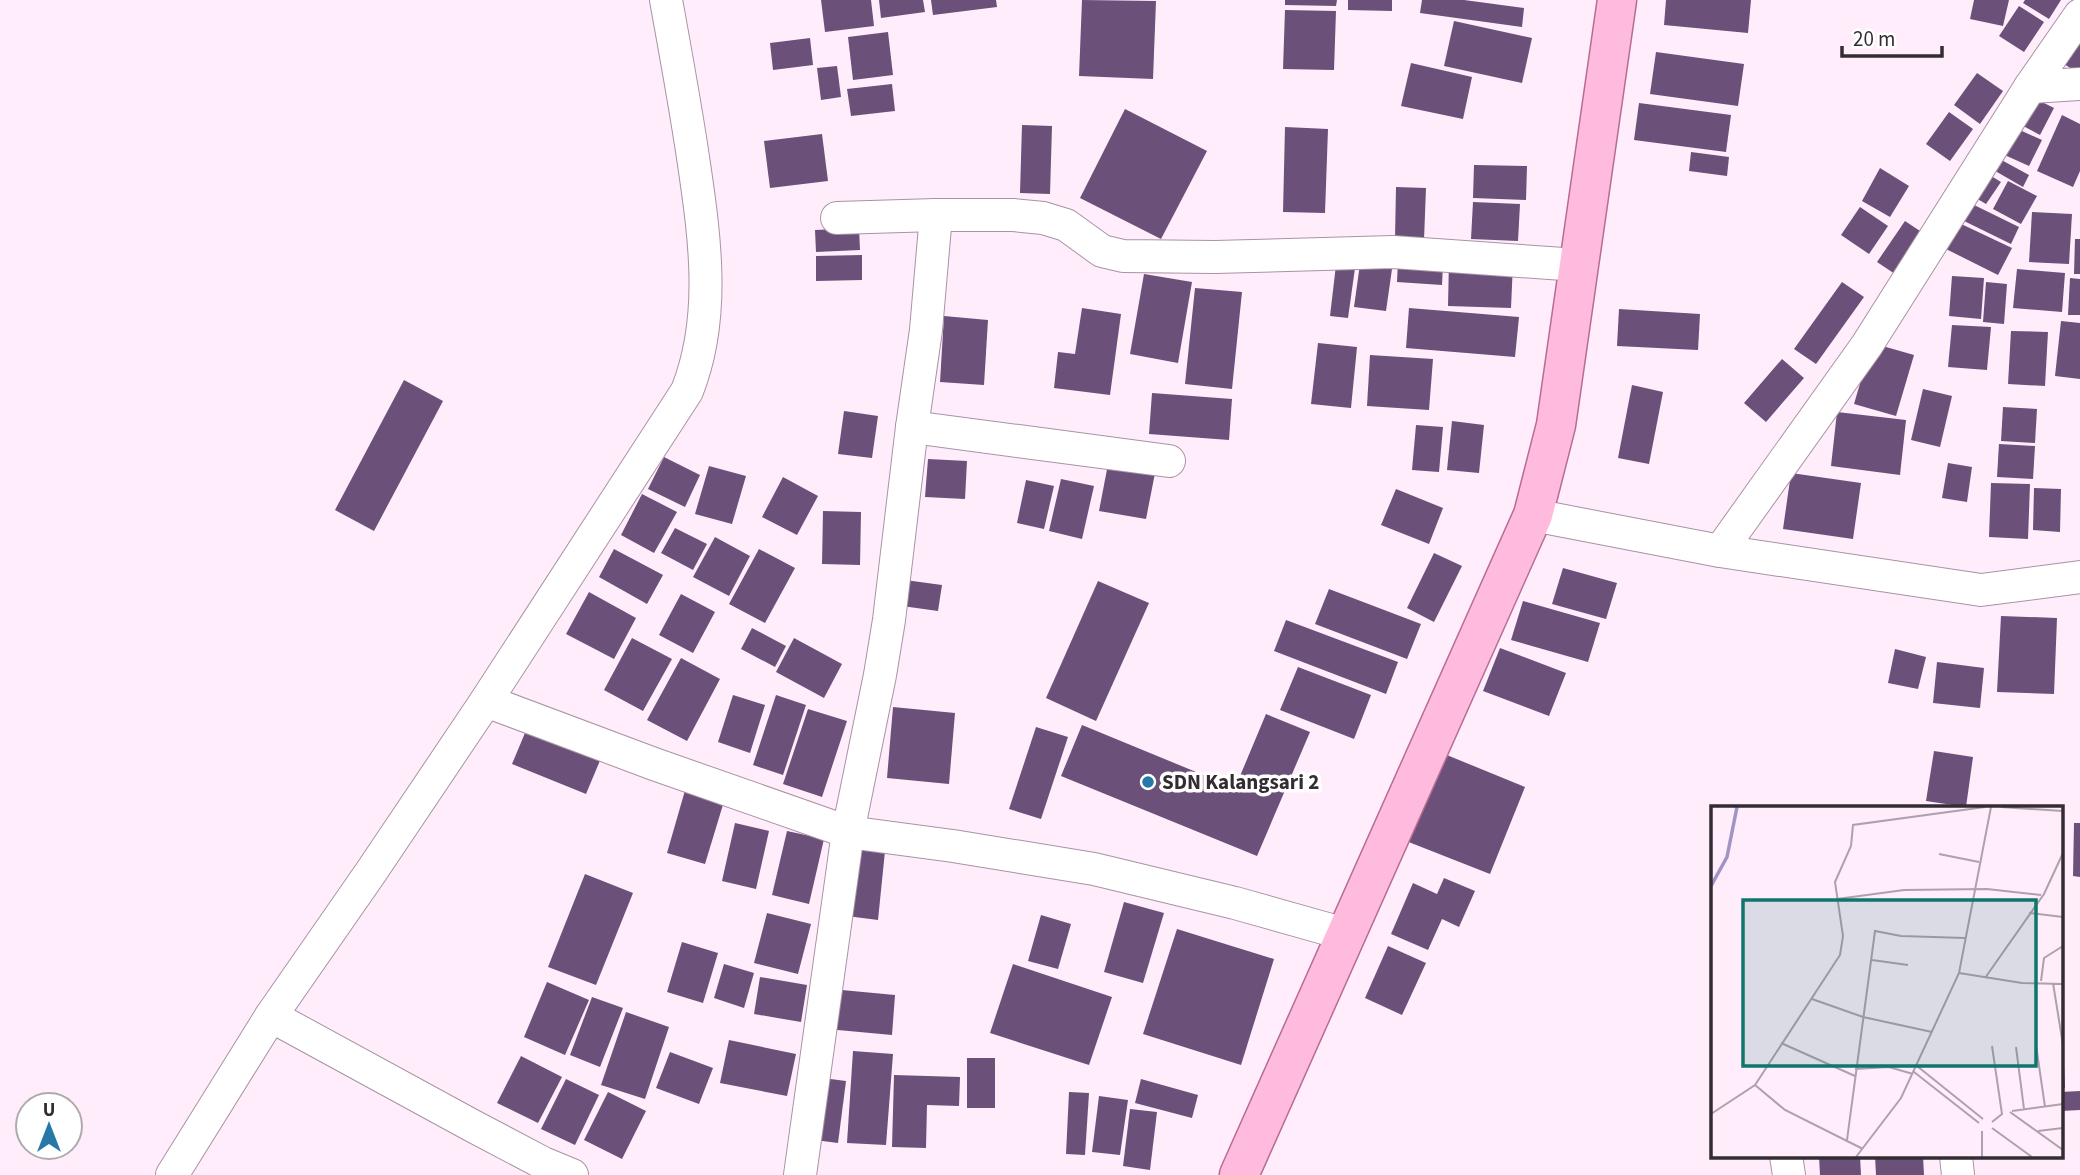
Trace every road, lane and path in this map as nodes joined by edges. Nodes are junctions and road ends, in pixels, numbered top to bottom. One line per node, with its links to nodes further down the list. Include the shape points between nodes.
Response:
1 (666, 0): 14 (street, via 705,250 706,288 696,366 687,391)
2 (1617, 0): 8 (main road)
3 (2080, 16): 5 (street)
4 (2080, 84): 5 (street)
5 (2030, 87): 12 (street, via 1867,345)
6 (936, 215): 7 (street); 8 (street, via 1043,218 1066,225 1102,251 1123,256 1393,252); 9 (street)
7 (837, 218)
8 (1578, 265): 11 (main road, via 1556,425)
9 (912, 428): 10 (street); 15 (street, via 884,653)
10 (1168, 461)
11 (1533, 516): 12 (street); 16 (main road)
12 (1720, 551): 13 (street, via 1981,590)
13 (2080, 577)
14 (486, 701): 15 (street); 17 (street)
15 (848, 832): 16 (street, via 1094,869); 20 (street)
16 (1345, 934): 21 (main road)
17 (271, 1016): 18 (street); 19 (street, via 483,1132)
18 (172, 1175)
19 (572, 1175)
20 (800, 1175)
21 (1239, 1175)

